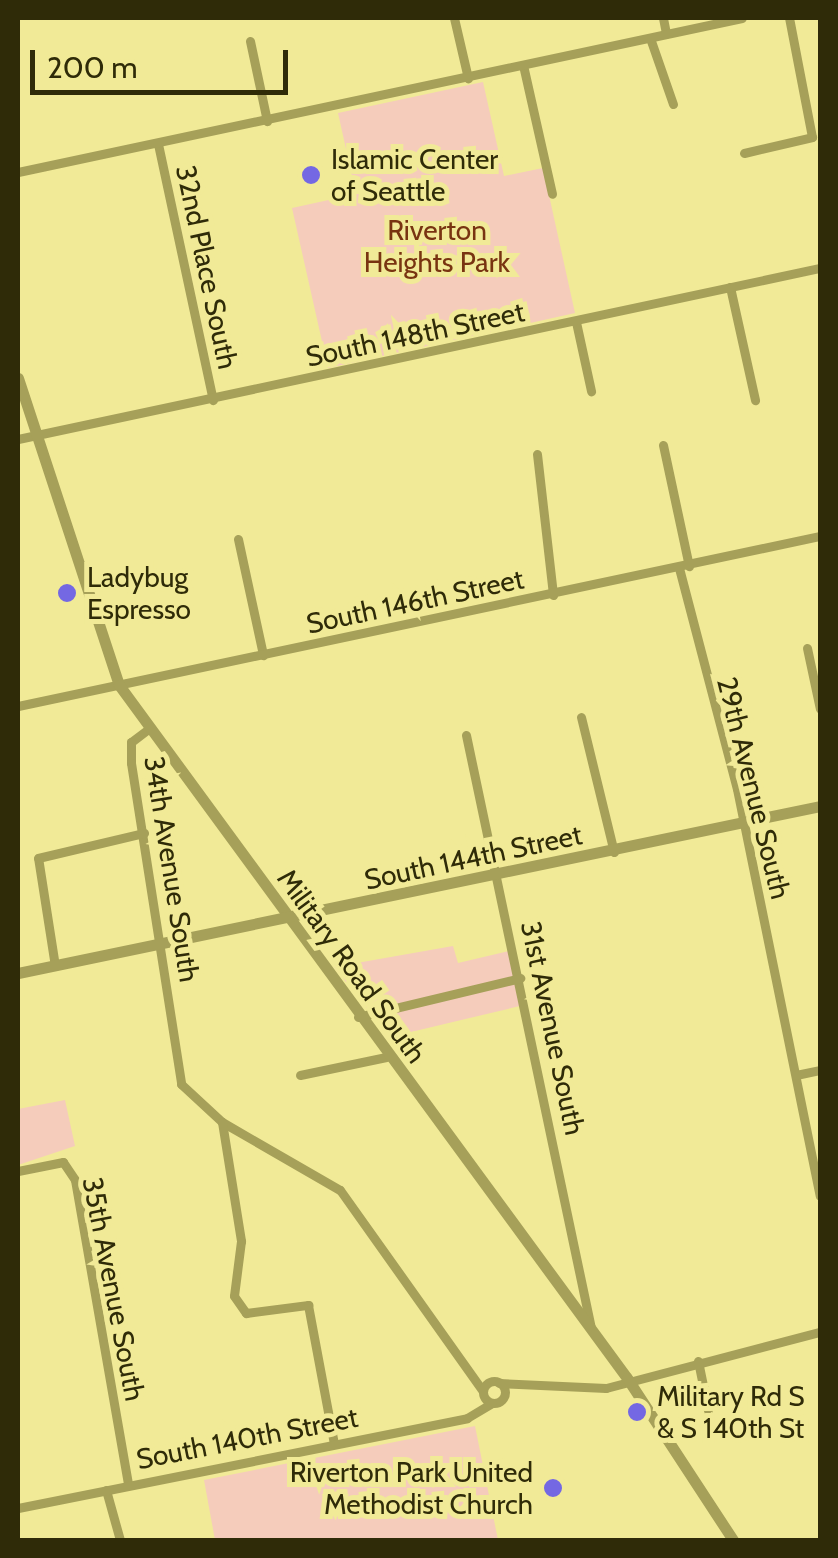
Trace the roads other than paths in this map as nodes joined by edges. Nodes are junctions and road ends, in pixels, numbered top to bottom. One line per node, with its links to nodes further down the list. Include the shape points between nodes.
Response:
1 (454, 18): 9 (street)
2 (662, 18): 5 (street)
3 (742, 18): 5 (street)
4 (789, 18): 13 (street, via 812,137)
5 (666, 34): 6 (street)
6 (650, 38): 8 (street); 10 (street)
7 (250, 41): 11 (street)
8 (524, 65): 9 (street); 15 (street)
9 (468, 78): 11 (street)
10 (673, 104)
11 (267, 121): 12 (street)
12 (158, 144): 14 (street); 21 (street, 32nd Place South)
13 (744, 153)
14 (18, 172)
15 (552, 194)
16 (820, 268): 17 (street, South 148th Street)
17 (730, 287): 18 (street, South 148th Street); 22 (street)
18 (576, 322): 20 (street); 21 (street, South 148th Street)
19 (18, 378): 23 (street, Military Road South)
20 (591, 391)
21 (213, 400): 23 (street, South 148th Street)
22 (755, 400)
23 (34, 436): 24 (street, South 148th Street); 33 (street, Military Road South)
24 (18, 439)
25 (663, 445): 29 (street, 29th Avenue South)
26 (537, 454): 30 (street)
27 (820, 536): 29 (street, South 146th Street)
28 (238, 540): 32 (street)
29 (684, 567): 30 (street, South 146th Street); 40 (street, 29th Avenue South)
30 (553, 595): 32 (street, South 146th Street)
31 (807, 648): 35 (street)
32 (262, 656): 33 (street, South 146th Street)
33 (119, 685): 34 (street, South 146th Street); 37 (street, Military Road South)
34 (18, 706)
35 (820, 709)
36 (581, 716): 42 (street)
37 (147, 730): 41 (street, 34th Avenue South, via 131,749); 44 (street, Military Road South)
38 (466, 735): 43 (street, 31st Avenue South)
39 (820, 806): 40 (street, South 144th Street)
40 (745, 823): 42 (street, South 144th Street); 53 (street, 29th Avenue South)
41 (144, 833): 45 (street, 34th Avenue South); 46 (street, via 38,858)
42 (614, 852): 43 (street, South 144th Street)
43 (500, 878): 44 (street, South 144th Street); 48 (street, 31st Avenue South)
44 (289, 922): 45 (street, South 144th Street); 49 (street, Military Road South)
45 (165, 946): 46 (street, South 144th Street); 54 (street, 34th Avenue South, via 174,1068 190,1097)
46 (55, 966): 47 (street, South 144th Street)
47 (18, 973)
48 (520, 978): 49 (street); 57 (street, 31st Avenue South)
49 (358, 1017): 50 (street, Military Road South)
50 (386, 1056): 52 (street); 57 (street, Military Road South)
51 (820, 1070): 53 (street)
52 (300, 1075)
53 (796, 1075): 56 (street, 29th Avenue South)
54 (222, 1122): 60 (street, 34th Avenue South, via 340,1190); 65 (street, via 241,1240 232,1280 246,1313 308,1305)
55 (18, 1171): 66 (street, 35th Avenue South, via 63,1162 74,1180)
56 (820, 1196)
57 (592, 1330): 61 (street, Military Road South)
58 (820, 1332): 59 (street)
59 (698, 1361): 61 (street); 64 (street)
60 (464, 1366): 62 (street); 63 (street, 34th Avenue South)
61 (627, 1378): 62 (street, via 606,1388); 70 (street, Military Road South)
62 (498, 1386): 63 (street); 63 (street)
63 (486, 1400): 65 (street, South 140th Street)
64 (708, 1410)
65 (334, 1444): 66 (street, South 140th Street)
66 (128, 1485): 67 (street, South 140th Street)
67 (106, 1490): 68 (street, South 140th Street); 69 (street)
68 (18, 1508)
69 (120, 1540)
70 (733, 1540)

